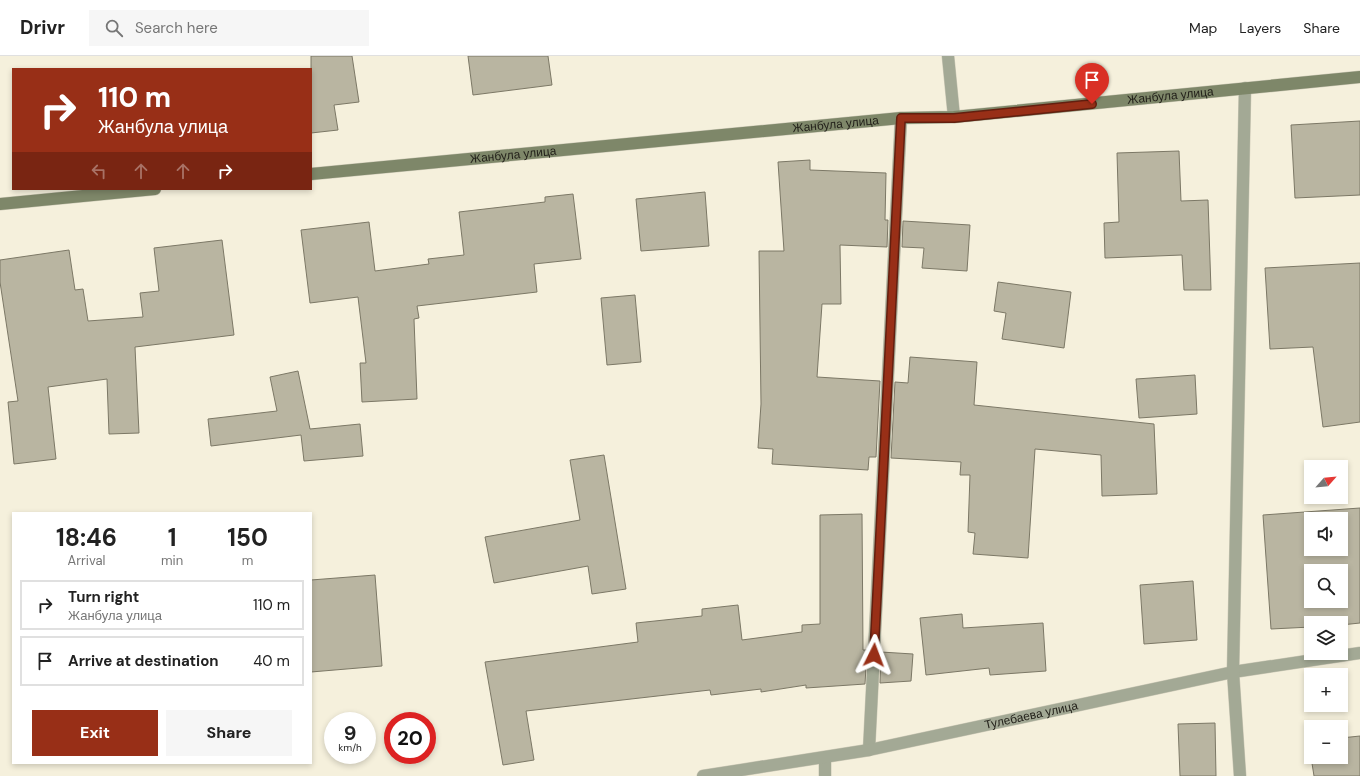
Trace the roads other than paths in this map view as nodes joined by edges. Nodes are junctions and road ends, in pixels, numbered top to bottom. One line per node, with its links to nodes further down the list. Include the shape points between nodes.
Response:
1 (948, 56): 5 (street)
2 (1360, 77): 3 (street, Жанбула улица)
3 (1245, 88): 5 (street, Жанбула улица); 10 (street)
4 (901, 118): 5 (street, Жанбула улица); 6 (street, Жанбула улица); 11 (street)
5 (954, 118)
6 (312, 174)
7 (145, 190): 8 (street)
8 (0, 204)
9 (1360, 653): 10 (street, Тулебаева улица)
10 (1233, 672): 11 (street, Тулебаева улица); 15 (street)
11 (869, 750): 12 (street, Тулебаева улица)
12 (825, 758): 13 (street, Тулебаева улица); 14 (street)
13 (703, 776)
14 (825, 776)
15 (1240, 776)

